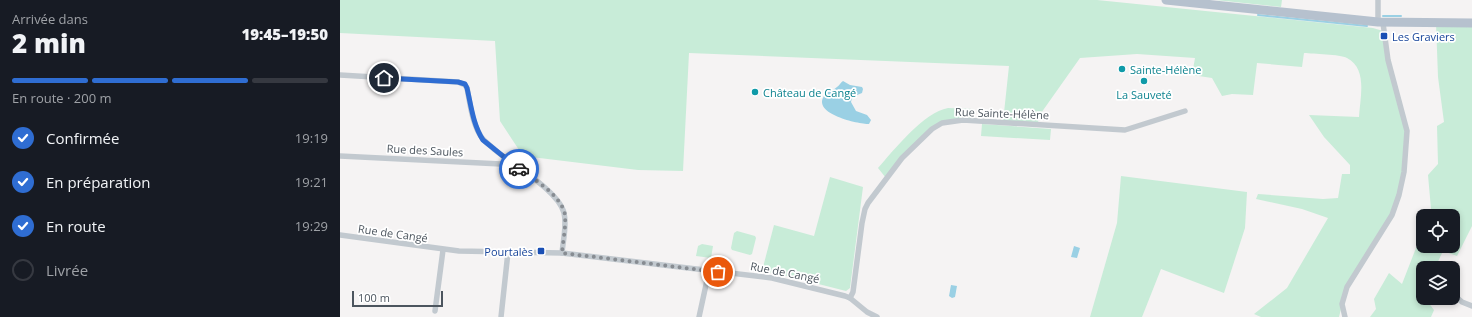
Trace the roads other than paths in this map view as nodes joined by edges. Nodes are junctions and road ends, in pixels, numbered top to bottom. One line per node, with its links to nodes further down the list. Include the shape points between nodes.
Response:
1 (1166, 0): 3 (main road)
2 (1378, 0): 3 (street)
3 (1380, 23): 4 (main road); 21 (street, via 1407,132 1406,155 1402,185 1392,215 1347,287 1342,304)
4 (1472, 23)
5 (340, 75): 8 (street, via 465,84 479,134)
6 (1185, 111): 14 (street, Rue Sainte-Hélène, via 1125,130 963,120 947,121 937,125 902,158 868,203 862,223 853,292)
7 (340, 156): 8 (street, Rue des Saules, via 501,164)
8 (509, 161): 12 (street, via 561,204 565,214)
9 (340, 235): 10 (street, Rue de Cangé)
10 (443, 250): 11 (street, Rue de Cangé); 17 (street)
11 (508, 252): 12 (street, Rue de Cangé); 18 (street)
12 (562, 253): 13 (street, Rue de Cangé)
13 (709, 271): 14 (street, Rue de Cangé, via 772,278); 19 (street)
14 (850, 298): 20 (street, Rue de Cangé)
15 (1460, 300): 16 (street)
16 (1472, 306)
17 (436, 311)
18 (501, 317)
19 (699, 317)
20 (877, 317)
21 (1345, 317)

